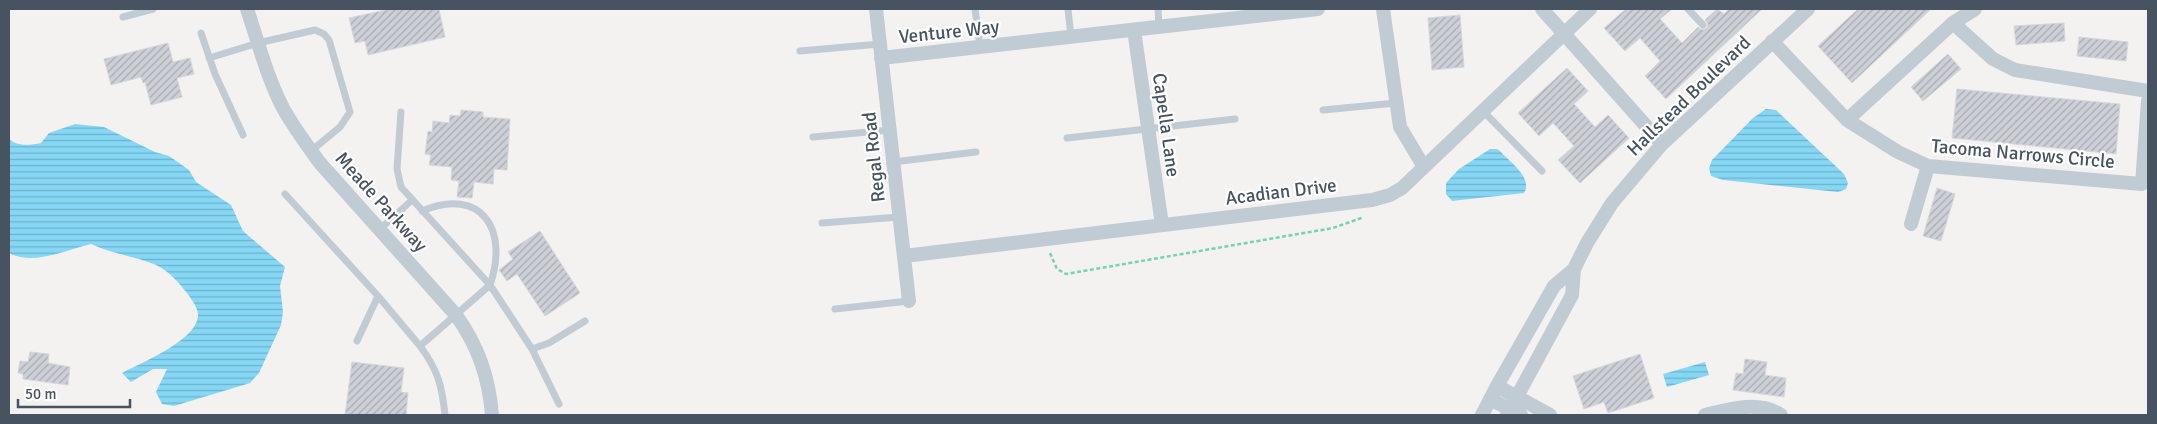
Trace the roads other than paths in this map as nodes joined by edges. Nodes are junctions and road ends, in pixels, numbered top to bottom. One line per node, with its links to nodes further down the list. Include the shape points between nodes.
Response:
1 (153, 9): 15 (lane)
2 (247, 9): 24 (street, Meade Parkway)
3 (876, 9): 25 (street, Regal Road)
4 (975, 9): 26 (lane)
5 (1068, 9): 22 (lane)
6 (1158, 9): 18 (lane)
7 (1318, 9): 14 (street, Venture Way)
8 (1382, 9): 32 (street)
9 (1542, 9): 20 (street)
10 (1590, 9): 20 (street, Acadian Drive)
11 (1688, 9): 17 (lane)
12 (1808, 9): 23 (street, Hallstead Boulevard)
13 (1975, 9): 16 (street)
14 (1248, 13): 18 (street, Venture Way)
15 (123, 17)
16 (1953, 22): 30 (street, via 1993,59 2015,70); 37 (street)
17 (1703, 25)
18 (1160, 27): 19 (street, Venture Way)
19 (1134, 30): 22 (street, Venture Way); 38 (street, Capella Lane)
20 (1564, 32): 34 (street, Acadian Drive); 43 (street)
21 (202, 34): 28 (lane)
22 (1071, 37): 26 (street, Venture Way)
23 (1772, 41): 37 (street, Tacoma Narrows Circle); 43 (street, Hallstead Boulevard)
24 (258, 43): 28 (lane); 44 (street, Meade Parkway, via 283,108); 44 (lane, via 315,30 329,40 350,112 340,127)
25 (880, 44): 27 (lane); 29 (street, Regal Road)
26 (980, 47): 29 (street, Venture Way)
27 (800, 51)
28 (210, 58): 40 (lane)
29 (881, 58): 39 (street, Regal Road)
30 (2148, 90)
31 (2148, 101): 47 (street, Tacoma Narrows Circle, via 2142,184)
32 (1396, 103): 33 (lane); 48 (street, via 1400,127)
33 (1322, 110)
34 (1483, 111): 48 (street, Acadian Drive); 49 (lane)
35 (400, 112): 51 (lane, via 397,178)
36 (1235, 119): 38 (lane)
37 (1847, 120): 47 (street, Tacoma Narrows Circle, via 1898,152)
38 (1148, 129): 42 (lane); 56 (street, Capella Lane)
39 (890, 130): 41 (lane); 46 (street, Regal Road)
40 (243, 135)
41 (813, 137)
42 (1067, 138)
43 (1662, 144): 59 (street, Hallstead Boulevard, via 1612,203 1586,243)
44 (311, 151): 57 (street, Meade Parkway)
45 (976, 152): 46 (lane)
46 (893, 162): 53 (street, Regal Road)
47 (1928, 166): 55 (street)
48 (1424, 167): 56 (street, Acadian Drive, via 1402,188 1372,200)
49 (1542, 172)
50 (285, 194): 61 (lane)
51 (412, 200): 52 (lane); 57 (lane)
52 (422, 211): 60 (lane); 60 (lane, via 436,205 462,205 483,215 490,223 496,243)
53 (899, 217): 54 (lane); 58 (street, Regal Road)
54 (822, 223)
55 (1911, 224)
56 (1162, 225): 58 (street, Acadian Drive)
57 (380, 228): 64 (street, Meade Parkway)
58 (904, 256): 62 (street, Regal Road)
59 (1574, 269): 69 (street, Hallstead Boulevard, via 1554,286); 72 (street, Hallstead Boulevard, via 1572,295)
60 (490, 284): 64 (lane); 68 (lane)
61 (378, 296): 66 (lane); 67 (lane)
62 (909, 301): 63 (lane)
63 (835, 309)
64 (456, 315): 67 (lane); 74 (street, Meade Parkway, via 470,335 485,371)
65 (585, 321): 68 (lane, via 549,343)
66 (357, 341)
67 (420, 346): 73 (lane, via 438,374)
68 (532, 349): 71 (lane)
69 (1496, 386): 70 (street, Hallstead Boulevard); 72 (street)
70 (1490, 399): 72 (street); 75 (street, Hallstead Boulevard)
71 (559, 404)
72 (1513, 409): 76 (street)
73 (445, 415)
74 (492, 415)
75 (1482, 415)
76 (1550, 415)
77 (1705, 415): 78 (street, via 1743,407 1762,407)
78 (1781, 415)

